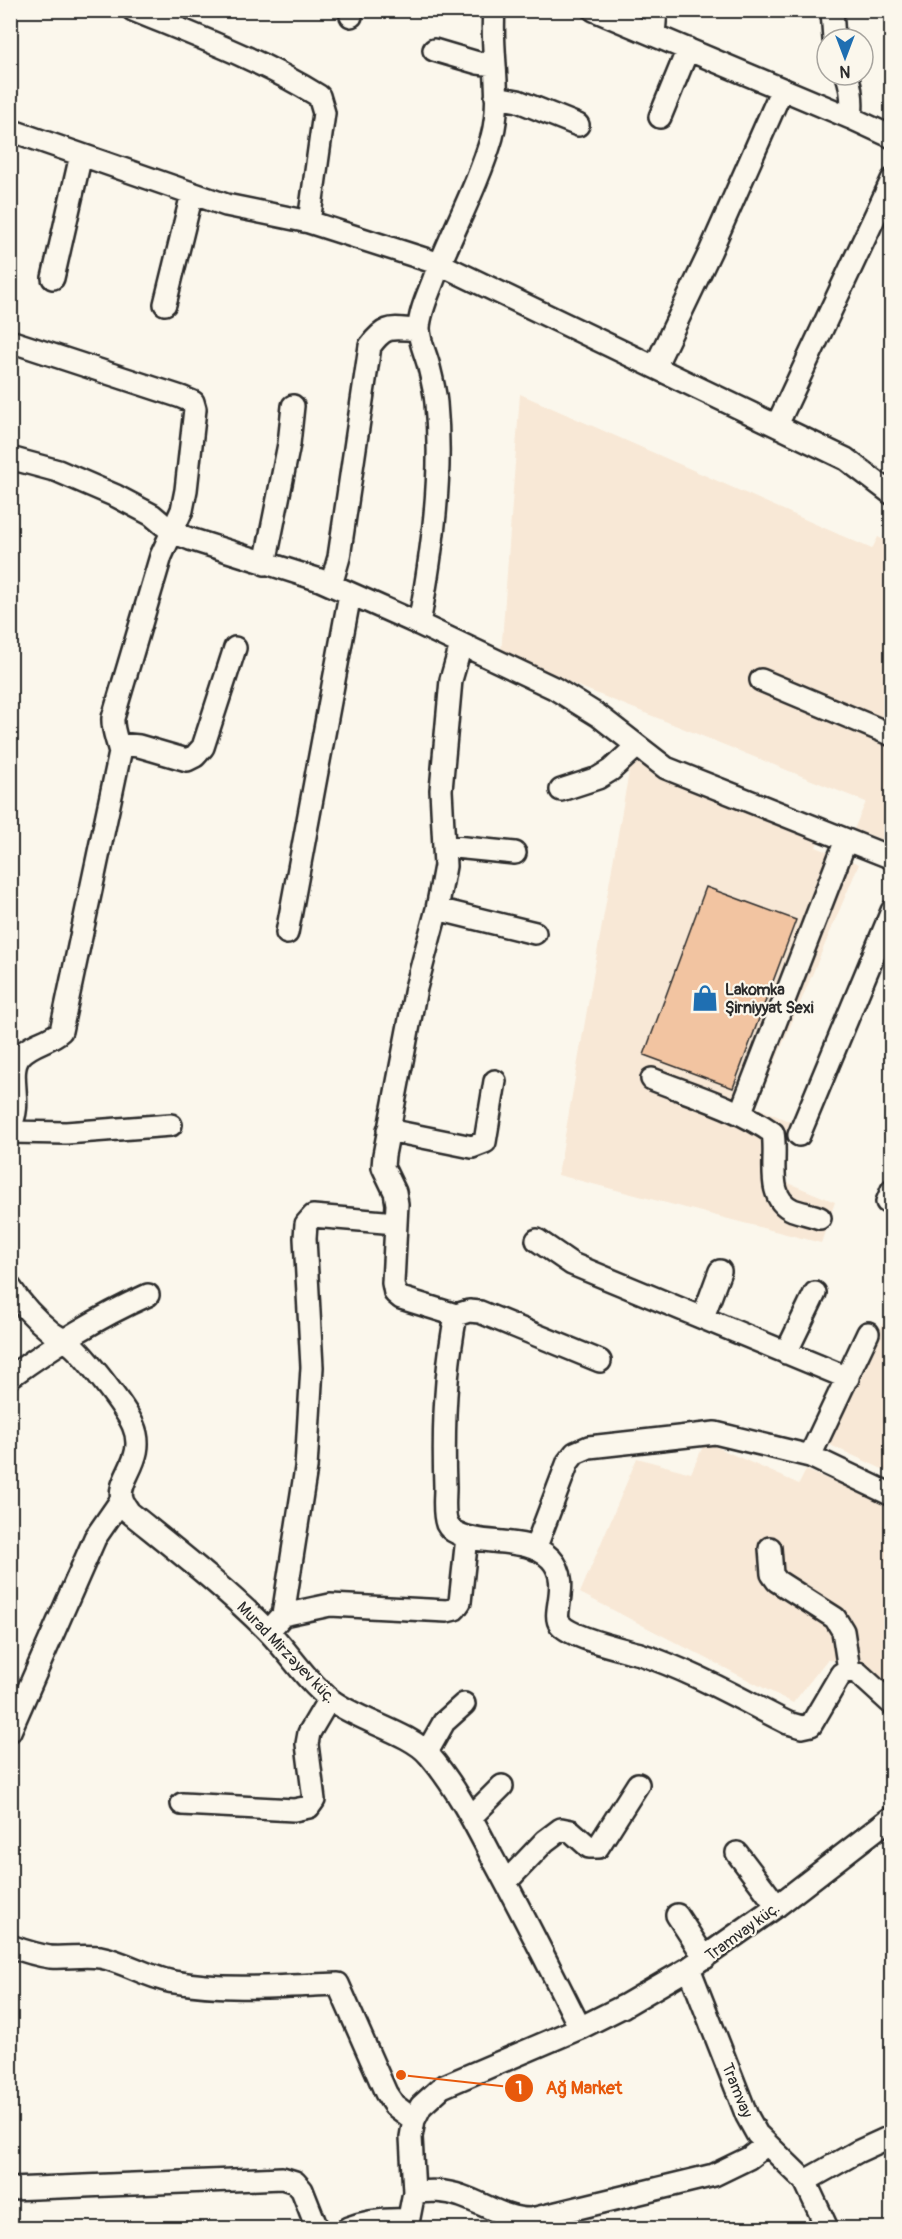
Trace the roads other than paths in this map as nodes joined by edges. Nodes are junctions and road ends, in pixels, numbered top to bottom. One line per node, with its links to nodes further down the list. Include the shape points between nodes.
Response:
1 (133, 10): 22 (street, via 223,47 319,96 324,113)
2 (494, 10): 10 (street)
3 (594, 10): 7 (street)
4 (656, 10): 7 (street)
5 (832, 10): 6 (street)
6 (833, 27)
7 (654, 35): 8 (street)
8 (688, 49): 12 (street); 14 (street)
9 (434, 50): 10 (street)
10 (494, 65): 13 (street)
11 (851, 87): 15 (street)
12 (782, 89): 15 (street); 28 (street)
13 (496, 97): 16 (street, via 518,101); 23 (street, via 492,138)
14 (660, 117)
15 (851, 118): 18 (street)
16 (578, 124)
17 (10, 130): 19 (street)
18 (891, 137)
19 (81, 155): 21 (street); 24 (street)
20 (891, 180): 30 (street)
21 (192, 194): 22 (street); 25 (street)
22 (309, 222): 23 (street)
23 (440, 264): 26 (street); 28 (street)
24 (53, 278)
25 (165, 304)
26 (419, 330): 35 (street, via 388,329 380,332 370,346 339,557); 36 (street, via 436,401 438,447 430,561)
27 (10, 341): 33 (street, via 192,402 195,409 186,490)
28 (655, 367): 30 (street)
29 (293, 406): 34 (street)
30 (777, 425): 32 (street, via 846,459)
31 (10, 458): 33 (street, via 58,471 116,496 152,515)
32 (891, 494)
33 (172, 532): 34 (street); 41 (street, via 157,566 113,718)
34 (265, 564): 35 (street)
35 (341, 590): 36 (street); 50 (street)
36 (419, 624): 37 (street)
37 (461, 645): 42 (street, via 554,688); 45 (street, via 451,680 441,790)
38 (235, 648): 41 (street, via 203,747 195,756 188,760)
39 (761, 680): 40 (street)
40 (891, 735)
41 (119, 744): 55 (street, via 61,1031 28,1049 15,1065 16,1112)
42 (637, 746): 43 (street, via 598,778); 44 (street, via 685,777)
43 (561, 790)
44 (846, 840): 47 (street); 54 (street)
45 (446, 846): 46 (street); 48 (street)
46 (515, 853)
47 (891, 858)
48 (436, 909): 51 (street); 57 (street)
49 (891, 911): 59 (street)
50 (287, 933)
51 (536, 933)
52 (652, 1079): 54 (street)
53 (495, 1081): 57 (street, via 485,1142 480,1146)
54 (740, 1114): 60 (street, via 773,1133 775,1189 781,1202 792,1210)
55 (10, 1125)
56 (171, 1125): 58 (street, via 66,1133)
57 (388, 1130): 61 (street, via 383,1167 395,1192)
58 (10, 1132)
59 (799, 1136)
60 (820, 1218)
61 (396, 1223): 67 (street, via 395,1293); 81 (street, via 313,1216 306,1224 312,1367 308,1445)
62 (537, 1240): 68 (street, via 572,1264)
63 (720, 1271): 68 (street)
64 (10, 1287): 70 (street, via 29,1311)
65 (815, 1293): 71 (street)
66 (148, 1295): 70 (street)
67 (456, 1315): 72 (street, via 480,1312); 78 (street, via 445,1429 446,1518 454,1532)
68 (703, 1317): 71 (street)
69 (868, 1333): 74 (street)
70 (62, 1340): 73 (street); 77 (street, via 80,1354 133,1425 138,1445)
71 (786, 1353): 74 (street)
72 (600, 1361)
73 (10, 1377)
74 (848, 1378): 75 (street)
75 (810, 1456): 76 (street); 80 (street, via 715,1433 589,1447 574,1453 568,1462)
76 (891, 1495)
77 (122, 1499): 82 (street, Murad Mirzəyev küç., via 129,1512 234,1598); 87 (street, via 95,1538)
78 (467, 1537): 80 (street); 81 (street, via 460,1602 455,1610 330,1605)
79 (771, 1548): 83 (street, via 772,1574 777,1581 835,1618 843,1631)
80 (535, 1549): 83 (street, via 551,1558 558,1570 562,1586 556,1616 565,1629 676,1667 788,1723 811,1725 841,1674)
81 (282, 1615): 82 (street)
82 (269, 1632): 84 (street, Murad Mirzəyev küç.)
83 (849, 1670): 86 (street, via 858,1673)
84 (329, 1699): 88 (street, Murad Mirzəyev küç.); 91 (street, via 309,1733 314,1800 309,1807 294,1810)
85 (464, 1704): 88 (street, via 444,1722)
86 (891, 1704)
87 (10, 1731)
88 (427, 1752): 92 (street, Murad Mirzəyev küç.)
89 (638, 1784): 95 (street, via 598,1848 589,1848 571,1831 561,1829)
90 (502, 1786): 92 (street)
91 (182, 1804)
92 (471, 1817): 95 (street, Murad Mirzəyev küç.)
93 (891, 1817): 96 (street, Tramvay küç.)
94 (737, 1853): 96 (street)
95 (506, 1882): 100 (street, Murad Mirzəyev küç.)
96 (777, 1906): 99 (street, Tramvay küç.)
97 (677, 1915): 99 (street, Tramvay)
98 (10, 1946): 101 (street, via 52,1957 102,1958 172,1982 240,1987 338,1984 386,2093 394,2105)
99 (697, 1963): 100 (street, Tramvay küç.); 103 (street, Tramvay, via 747,2116)
100 (580, 2028): 101 (street, Tramvay küç., via 442,2087 421,2106)
101 (414, 2120): 106 (street)
102 (891, 2136): 104 (street)
103 (767, 2144): 104 (street, Tramvay); 106 (street, via 714,2175 532,2219 510,2217 460,2195)
104 (805, 2181): 110 (street, Tramvay)
105 (10, 2189): 108 (street, via 282,2178 295,2182 302,2190)
106 (414, 2192): 107 (street)
107 (408, 2224): 109 (street, via 385,2219)
108 (317, 2229)
109 (348, 2229)
110 (827, 2229)

